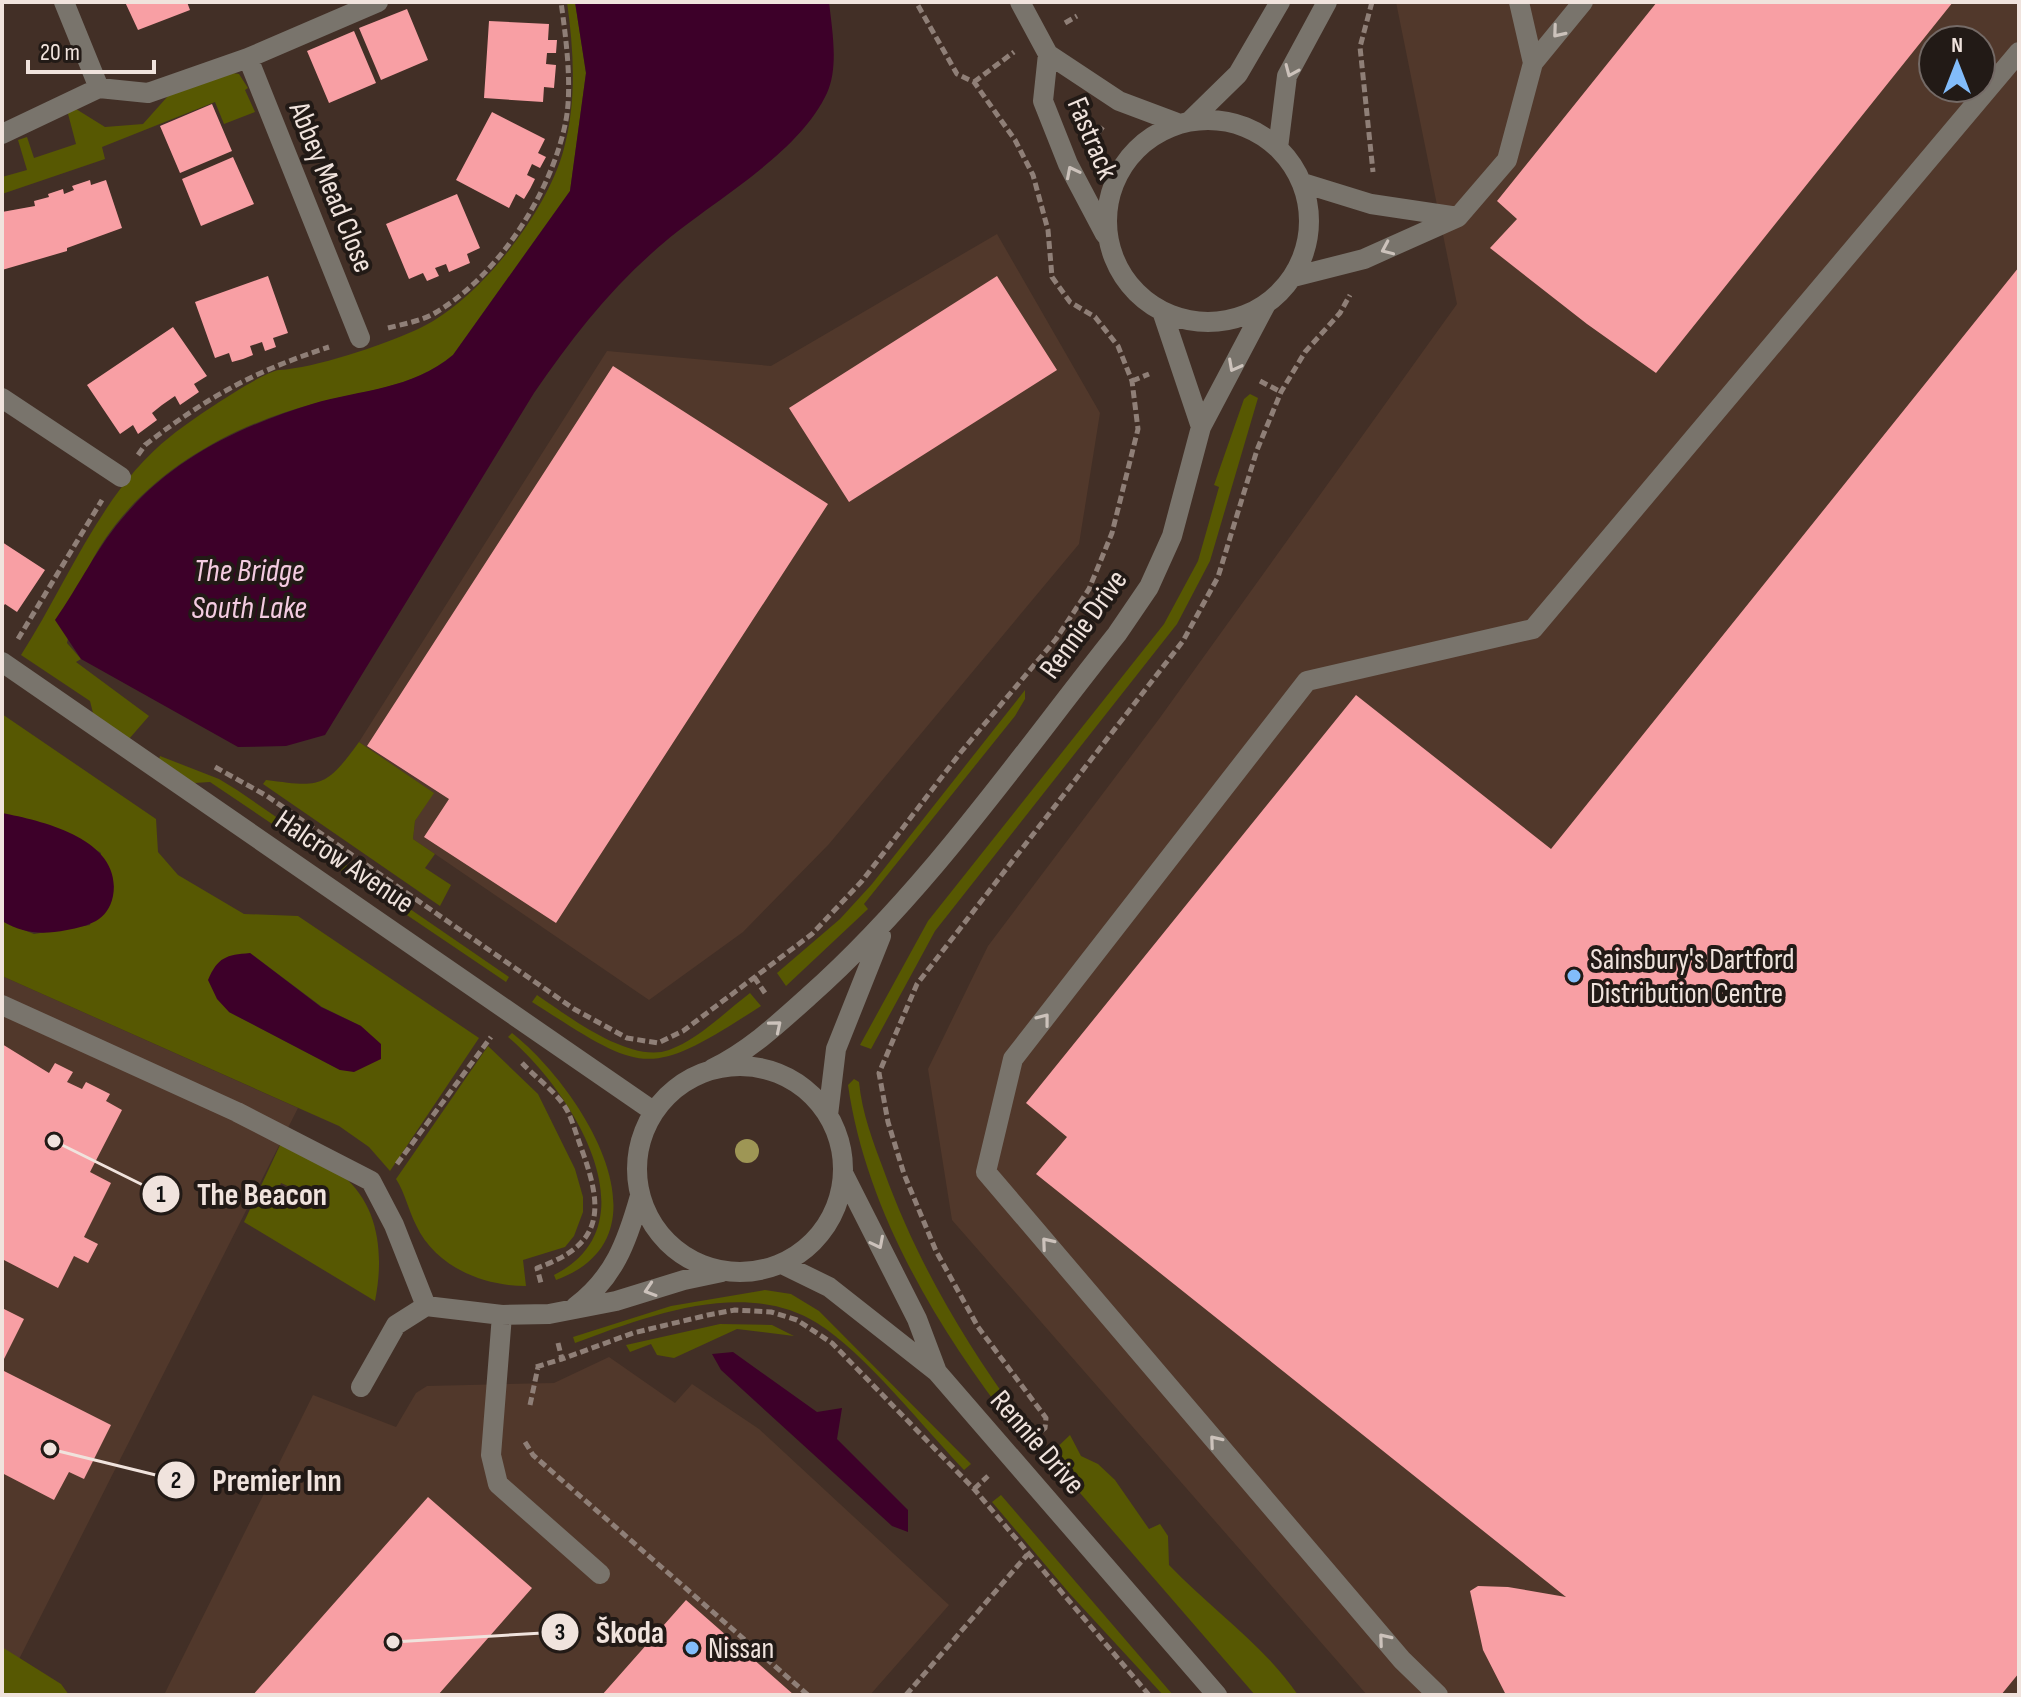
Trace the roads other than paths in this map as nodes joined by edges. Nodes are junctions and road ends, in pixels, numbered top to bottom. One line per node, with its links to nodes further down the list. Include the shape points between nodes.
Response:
1 (64, 2): 12 (street)
2 (378, 2): 10 (street)
3 (1020, 2): 9 (street, Fastrack)
4 (1280, 2): 13 (street, via 1238,74)
5 (1327, 2): 15 (street, one-way to 15, via 1287,76)
6 (1519, 2): 11 (street)
7 (1583, 2): 11 (street, one-way to 11)
8 (2019, 52): 43 (street, one-way to 8, via 1402,1660 986,1172 1013,1059 1307,681 1533,629)
9 (1048, 54): 13 (street, Fastrack, via 1119,101); 18 (street, Fastrack, one-way to 9, via 1068,164 1043,101)
10 (248, 58): 12 (street, via 148,93); 22 (street, Abbey Mead Close)
11 (1533, 63): 17 (street, via 1507,160)
12 (99, 88): 14 (street)
13 (1183, 121): 15 (street, via 1238,125); 18 (street, via 1140,145 1120,168 1109,197)
14 (2, 134)
15 (1278, 148): 16 (street)
16 (1303, 183): 17 (street, via 1371,204); 19 (street, via 1309,226)
17 (1458, 217): 19 (street, one-way to 19, via 1364,259)
18 (1109, 241): 21 (street, via 1115,262 1134,291)
19 (1293, 277): 20 (street)
20 (1266, 304): 21 (street, via 1232,319 1198,322); 24 (street, Rennie Drive, one-way to 24)
21 (1162, 311): 24 (street)
22 (360, 338)
23 (2, 398): 25 (street)
24 (1201, 427): 27 (street, Rennie Drive, via 1172,536 1149,587)
25 (121, 477)
26 (2, 662): 30 (street, Halcrow Avenue)
27 (886, 925): 29 (street, Rennie Drive, one-way to 27, via 782,1021); 31 (street, Rennie Drive, via 836,1049)
28 (2, 1005): 36 (street, via 237,1112 371,1181)
29 (712, 1069): 30 (street, Rennie Drive, via 679,1085); 31 (street, Rennie Drive, via 744,1066 777,1073 806,1089)
30 (653, 1111): 33 (street, Rennie Drive, via 638,1146)
31 (828, 1115): 32 (street, Rennie Drive, via 840,1143)
32 (843, 1173): 34 (street, Rennie Drive, via 826,1227 807,1249); 39 (street, one-way to 39, via 917,1319)
33 (640, 1195): 35 (street, Rennie Drive, via 648,1219 671,1248); 37 (street, via 618,1261 595,1292)
34 (782, 1264): 35 (street, Rennie Drive, via 754,1272); 39 (street, Rennie Drive, via 829,1287)
35 (724, 1272): 37 (street, one-way to 37)
36 (426, 1306): 38 (street); 40 (street, via 396,1325)
37 (575, 1307): 38 (street, via 549,1314)
38 (502, 1315): 41 (street, via 491,1455 498,1484)
39 (937, 1372): 42 (street, Rennie Drive)
40 (361, 1387)
41 (600, 1574)
42 (1217, 1695)
43 (1438, 1695)

